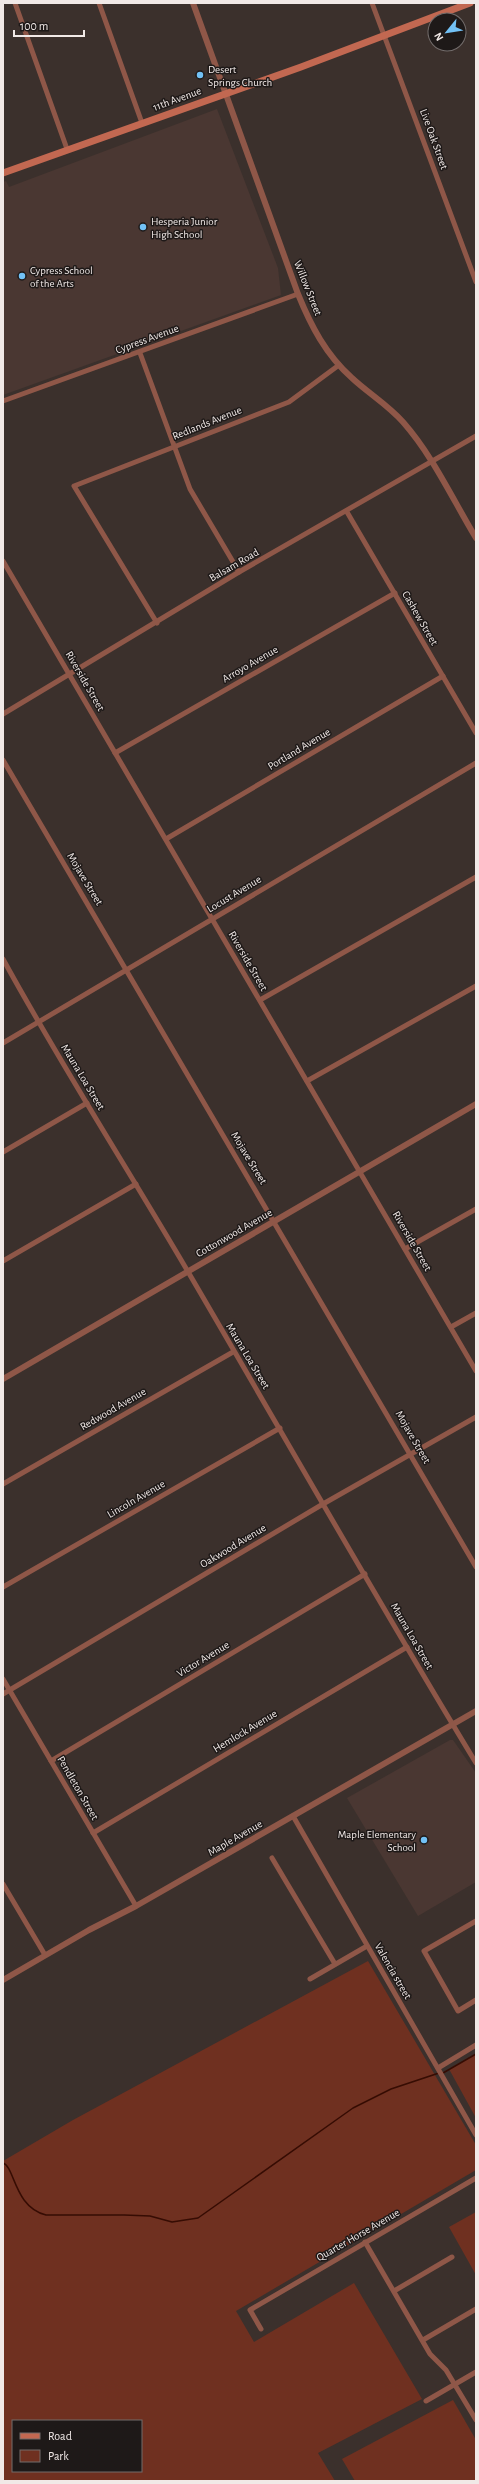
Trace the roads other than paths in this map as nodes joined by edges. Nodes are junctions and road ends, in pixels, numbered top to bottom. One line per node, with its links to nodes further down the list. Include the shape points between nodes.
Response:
1 (15, 3): 9 (street)
2 (99, 3): 8 (street)
3 (193, 3): 7 (street, Willow Street)
4 (372, 3): 6 (street, Live Oak Street)
5 (470, 3): 6 (main road, 11th Avenue)
6 (385, 36): 7 (main road, 11th Avenue); 11 (street, Live Oak Street)
7 (226, 92): 8 (main road, 11th Avenue); 12 (street, Willow Street)
8 (142, 123): 9 (main road, 11th Avenue)
9 (67, 149): 10 (main road, 11th Avenue)
10 (3, 173)
11 (476, 282)
12 (298, 294): 13 (street, Cypress Avenue); 14 (street, Willow Street, via 317,336)
13 (140, 353): 15 (street, Cypress Avenue); 17 (street)
14 (339, 365): 17 (street, Redlands Avenue, via 289,402); 18 (street, Willow Street, via 402,421)
15 (3, 401)
16 (476, 436): 18 (street, Balsam Road)
17 (175, 446): 22 (street, via 190,489); 24 (street, Redlands Avenue, via 74,486)
18 (431, 461): 19 (street, Balsam Road); 20 (street, Willow Street)
19 (347, 512): 22 (street, Balsam Road); 23 (street, Cashew Street)
20 (476, 538)
21 (3, 561): 25 (street, Riverside Street)
22 (239, 572): 24 (street, Balsam Road)
23 (395, 594): 26 (street, Cashew Street); 29 (street, Arroyo Avenue)
24 (157, 623): 25 (street, Balsam Road)
25 (69, 673): 27 (street, Balsam Road); 29 (street, Riverside Street)
26 (443, 676): 28 (street, Cashew Street); 32 (street, Portland Avenue)
27 (3, 714)
28 (476, 733)
29 (115, 753): 32 (street, Riverside Street)
30 (3, 760): 36 (street, Mojave Street)
31 (476, 763): 34 (street, Locust Avenue)
32 (166, 839): 34 (street, Riverside Street)
33 (476, 877): 38 (street)
34 (212, 919): 36 (street, Locust Avenue); 38 (street, Riverside Street)
35 (3, 959): 39 (street, Mauna Loa Street)
36 (126, 969): 39 (street, Locust Avenue); 48 (street, Mojave Street)
37 (476, 986): 41 (street)
38 (260, 1000): 41 (street, Riverside Street)
39 (38, 1022): 40 (street, Locust Avenue); 42 (street, Mauna Loa Street)
40 (3, 1044)
41 (307, 1081): 45 (street, Riverside Street)
42 (87, 1103): 44 (street); 46 (street, Mauna Loa Street)
43 (476, 1104): 45 (street, Cottonwood Avenue)
44 (3, 1152)
45 (360, 1171): 48 (street, Cottonwood Avenue); 49 (street, Riverside Street)
46 (136, 1184): 50 (street); 51 (street, Mauna Loa Street)
47 (476, 1209): 49 (street)
48 (275, 1220): 51 (street, Cottonwood Avenue); 59 (street, Mojave Street)
49 (405, 1249): 53 (street, Riverside Street)
50 (3, 1261)
51 (188, 1271): 54 (street, Mauna Loa Street); 56 (street, Cottonwood Avenue)
52 (476, 1313): 53 (street)
53 (450, 1327): 55 (street, Riverside Street)
54 (233, 1352): 58 (street, Mauna Loa Street); 60 (street, Redwood Avenue)
55 (476, 1371)
56 (3, 1379)
57 (476, 1417): 59 (street, Oakwood Avenue)
58 (280, 1428): 61 (street, Mauna Loa Street); 64 (street, Lincoln Avenue)
59 (411, 1455): 61 (street, Oakwood Avenue); 62 (street, Mojave Street)
60 (3, 1484)
61 (323, 1504): 63 (street, Mauna Loa Street); 67 (street, Oakwood Avenue)
62 (476, 1567)
63 (365, 1574): 65 (street, Mauna Loa Street); 71 (street, Victor Avenue)
64 (3, 1587)
65 (407, 1647): 70 (street, Mauna Loa Street); 74 (street, Hemlock Avenue)
66 (3, 1679): 67 (street, Pendleton Street)
67 (10, 1690): 68 (street, Oakwood Avenue); 71 (street, Pendleton Street)
68 (3, 1694)
69 (476, 1711): 70 (street, Maple Avenue)
70 (452, 1724): 72 (street, Mauna Loa Street); 73 (street, Maple Avenue)
71 (51, 1762): 74 (street, Pendleton Street)
72 (476, 1763)
73 (293, 1816): 77 (street, Maple Avenue); 79 (street, Valencia street)
74 (93, 1832): 77 (street, Pendleton Street)
75 (272, 1858): 81 (street)
76 (3, 1884): 80 (street)
77 (136, 1906): 80 (street, Maple Avenue)
78 (476, 1921): 84 (street, via 424,1952 458,2011)
79 (367, 1946): 81 (street); 86 (street, Valencia street)
80 (45, 1954): 83 (street, Maple Avenue)
81 (335, 1964): 82 (street)
82 (310, 1979)
83 (3, 1980)
84 (476, 2000)
85 (476, 2045): 86 (street)
86 (438, 2068): 87 (street, Valencia street)
87 (476, 2135)
88 (476, 2178): 89 (street, Quarter Horse Avenue)
89 (365, 2242): 91 (street); 93 (street, Quarter Horse Avenue, via 250,2310)
90 (452, 2257): 91 (street)
91 (394, 2291): 94 (street)
92 (476, 2309): 94 (street)
93 (262, 2329)
94 (423, 2340): 96 (street, via 430,2354)
95 (476, 2372): 96 (street)
96 (456, 2384): 97 (street); 98 (street)
97 (426, 2401)
98 (476, 2420)

